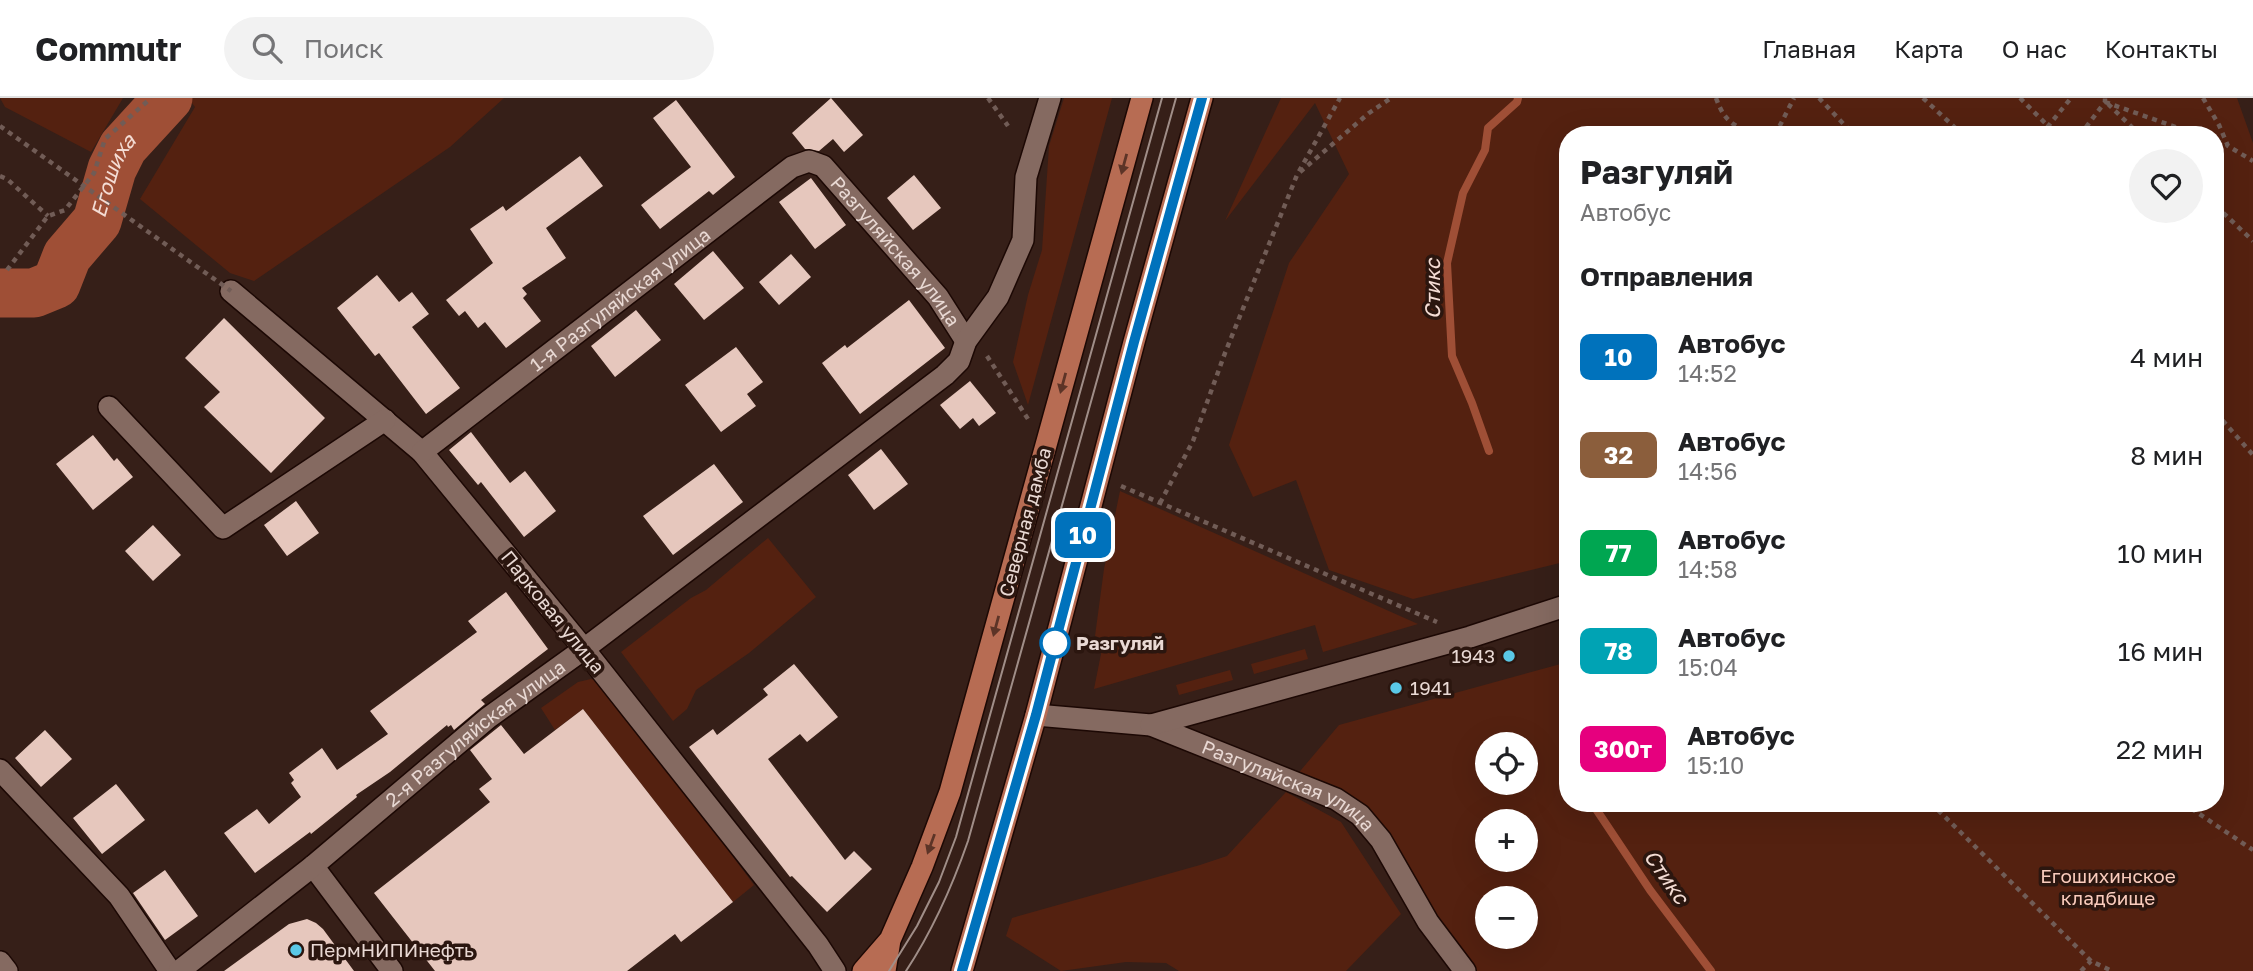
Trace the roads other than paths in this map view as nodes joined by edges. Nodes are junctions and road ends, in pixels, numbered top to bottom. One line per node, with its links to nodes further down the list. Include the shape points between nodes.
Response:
1 (1050, 98): 6 (street, 2-я Разгуляйская улица, via 1027,177 1023,240 998,297)
2 (1142, 98): 16 (main road, Северная дамба, one-way to 16, via 950,792)
3 (1202, 98): 12 (main road)
4 (823, 166): 6 (street, Разгуляйская улица, via 938,297); 9 (street, 1-я Разгуляйская улица, via 809,161 792,167)
5 (230, 290): 8 (street, Парковая улица)
6 (966, 341): 11 (street, 2-я Разгуляйская улица, via 959,361 945,375)
7 (109, 407): 8 (street, via 223,528)
8 (385, 420): 9 (street, Парковая улица)
9 (422, 452): 11 (street, Парковая улица)
10 (1559, 608): 13 (street)
11 (584, 649): 15 (street, 2-я Разгуляйская улица, via 488,718); 22 (street, Парковая улица)
12 (1036, 715): 13 (street, Разгуляйская улица); 25 (main road)
13 (1151, 725): 26 (street, Разгуляйская улица, via 1336,799 1360,815)
14 (0, 770): 19 (street, via 119,896)
15 (313, 866): 20 (street, 2-я Разгуляйская улица); 21 (street)
16 (890, 940): 23 (main road); 24 (main road)
17 (0, 962): 18 (street)
18 (7, 971)
19 (170, 971)
20 (179, 971)
21 (392, 971)
22 (835, 971)
23 (863, 971)
24 (885, 971)
25 (962, 971)
26 (1465, 971)

